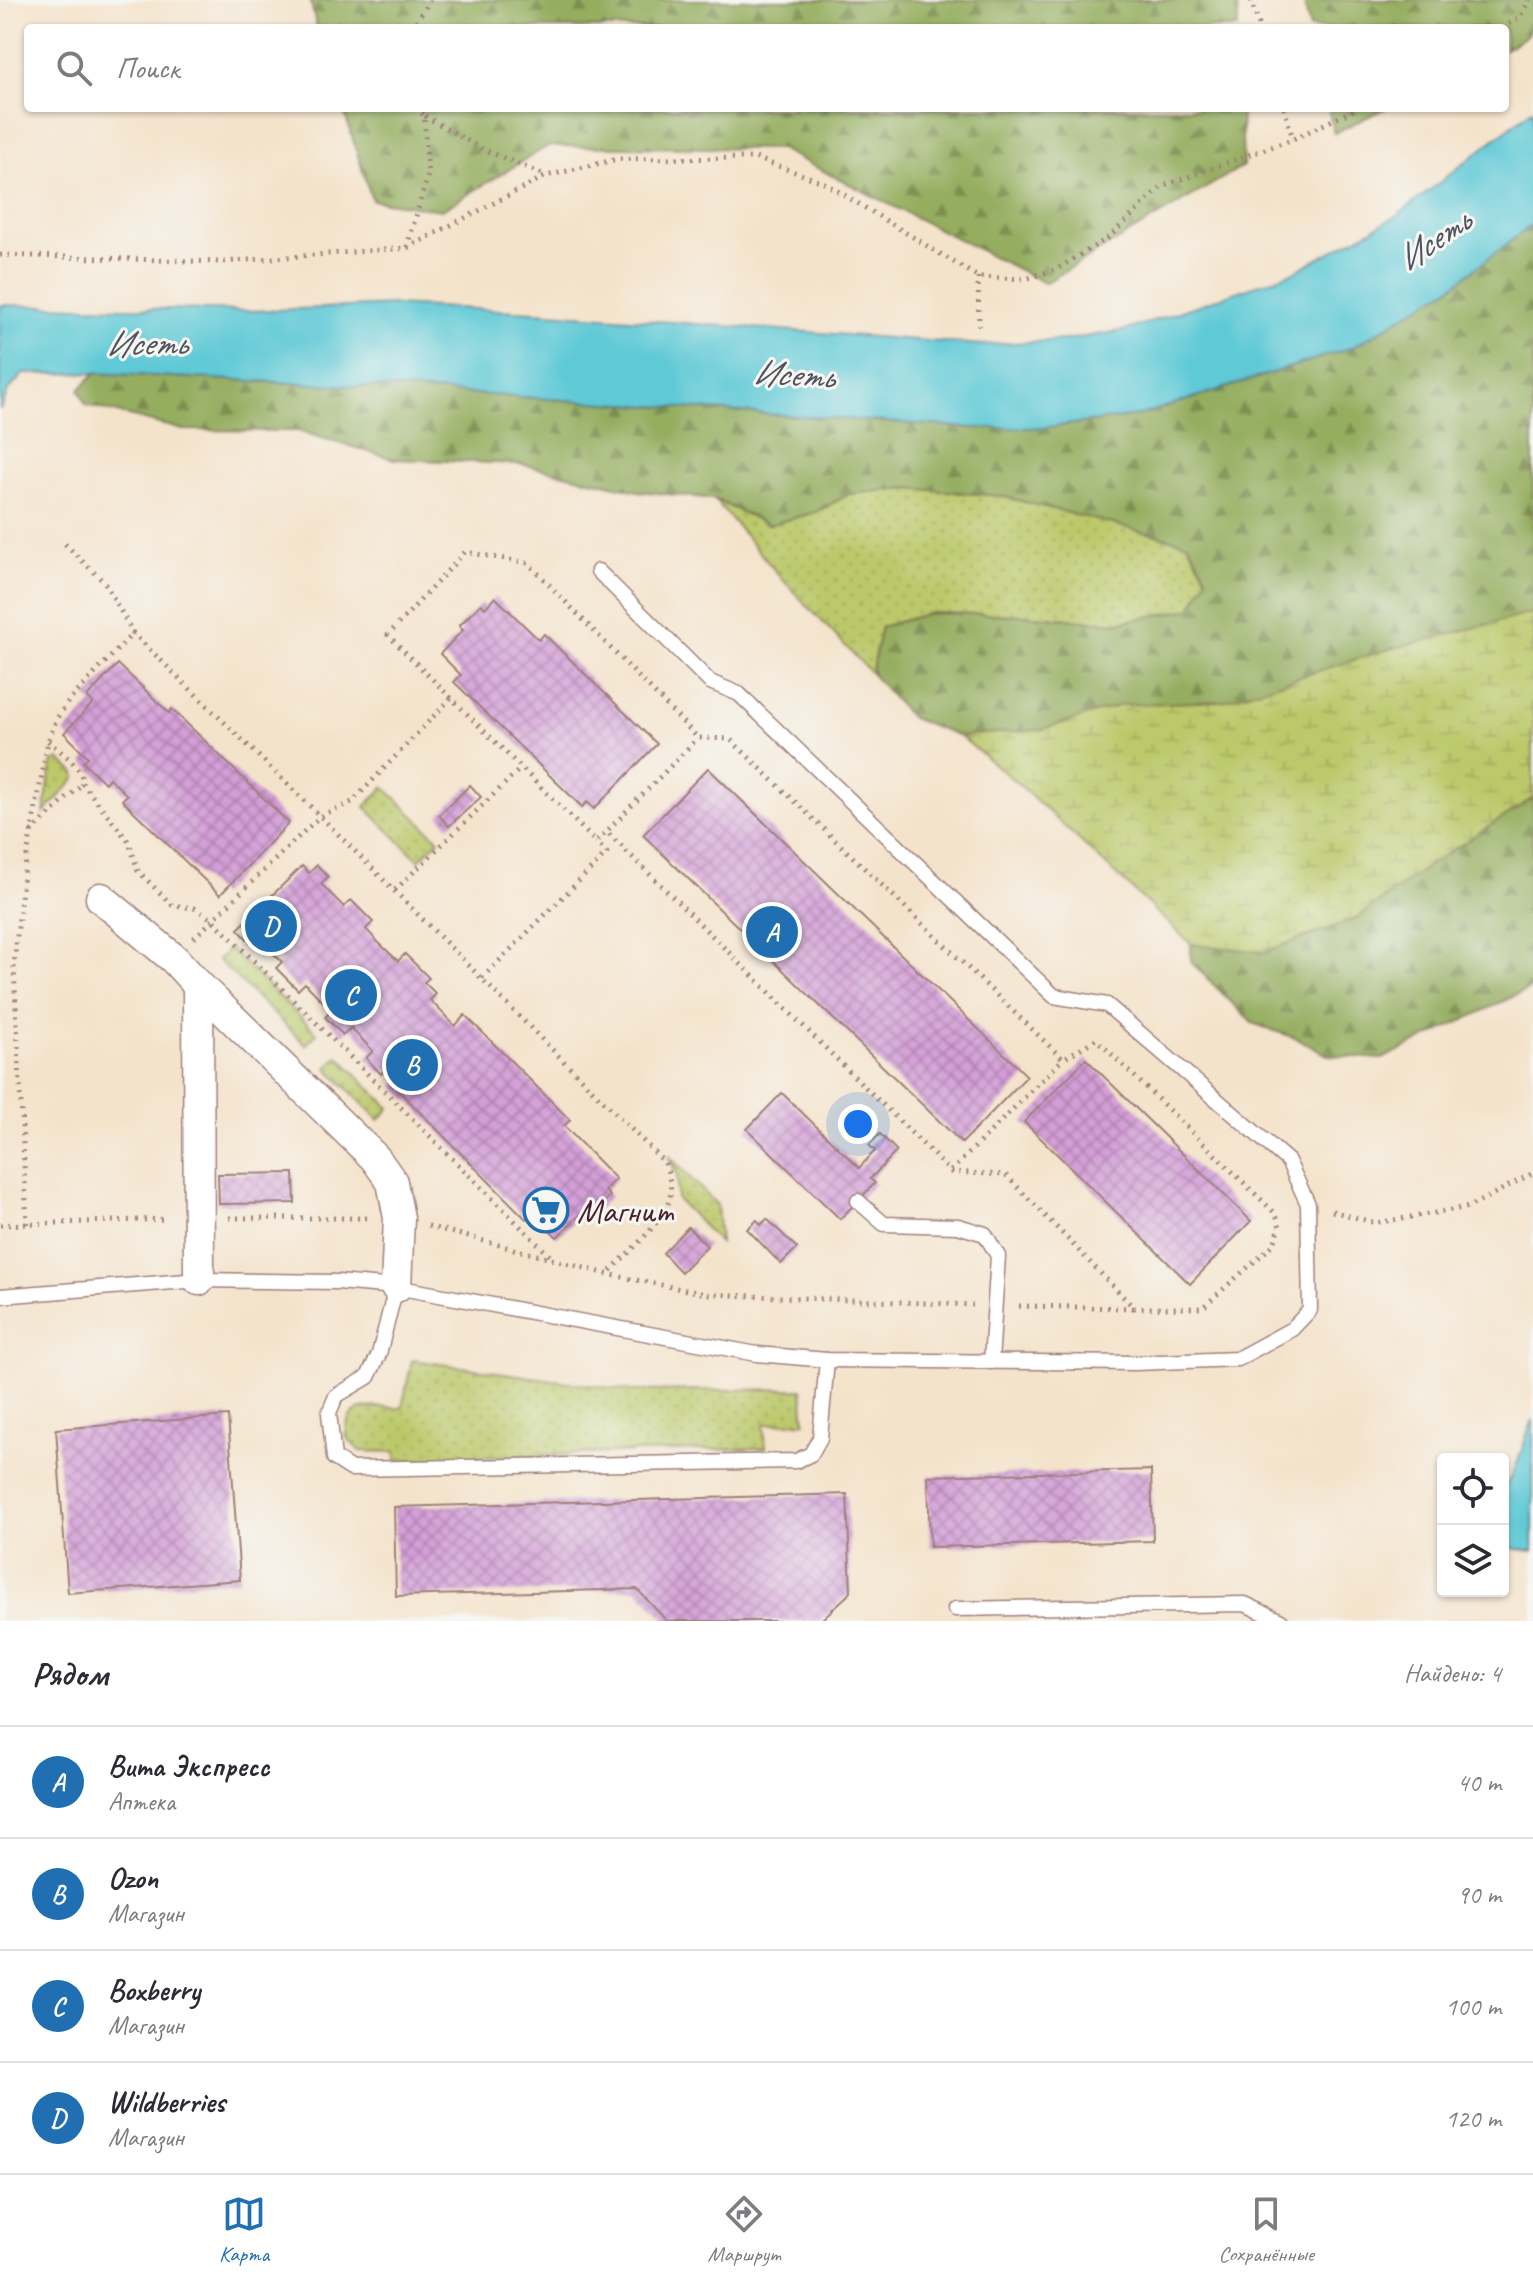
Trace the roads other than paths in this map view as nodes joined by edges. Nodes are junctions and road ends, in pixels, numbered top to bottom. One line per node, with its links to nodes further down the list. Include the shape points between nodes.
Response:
1 (598, 571): 9 (lane, via 710,682 739,694 1054,996 1107,1005 1288,1161 1308,1204 1310,1310 1292,1329 1237,1359)
2 (101, 898): 3 (street)
3 (198, 985): 5 (street); 6 (street, via 375,1158 392,1182 399,1218)
4 (858, 1201): 9 (lane, via 884,1224 958,1226 985,1234 998,1256)
5 (199, 1280): 6 (lane); 7 (lane)
6 (396, 1287): 8 (lane, via 757,1354); 8 (lane, via 368,1377 336,1396 329,1413 334,1458 351,1469 796,1461 811,1454 820,1438)
7 (0, 1296)
8 (827, 1360): 9 (lane)
9 (991, 1362)
10 (955, 1609): 11 (lane)
11 (1004, 1615): 12 (lane, via 1245,1604)
12 (1281, 1621)

